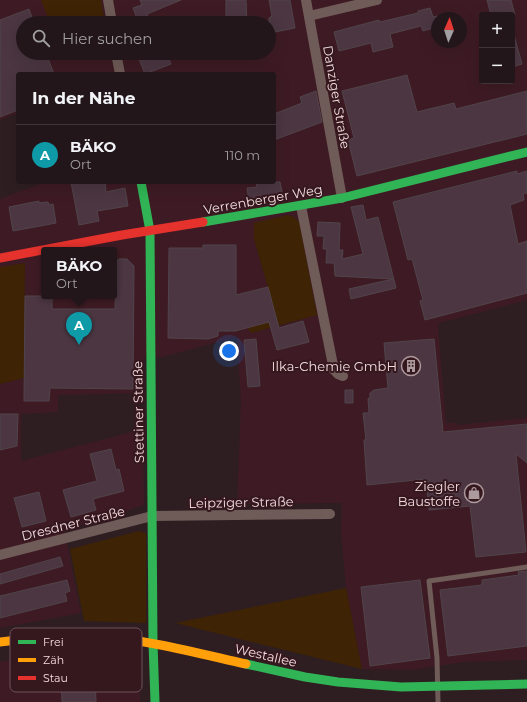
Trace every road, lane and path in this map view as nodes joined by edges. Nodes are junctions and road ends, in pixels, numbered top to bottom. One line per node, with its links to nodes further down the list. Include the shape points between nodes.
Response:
1 (108, 0): 4 (street)
2 (306, 0): 5 (street, Danziger Straße)
3 (377, 0): 5 (street)
4 (111, 16)
5 (309, 16): 10 (street, Danziger Straße)
6 (117, 60): 7 (street)
7 (120, 72)
8 (527, 152): 10 (street, Verrenberger Weg)
9 (141, 184): 12 (street, Stettiner Straße)
10 (342, 198): 11 (street, Verrenberger Weg)
11 (301, 206): 12 (street, Verrenberger Weg); 16 (street, via 334,370)
12 (150, 231): 13 (street, Verrenberger Weg); 18 (street, Stettiner Straße)
13 (58, 247)
14 (41, 250): 15 (street, Verrenberger Weg)
15 (0, 257)
16 (343, 376)
17 (330, 514): 18 (street, Leipziger Straße)
18 (152, 516): 19 (street, Dresdner Straße); 24 (street, Stettiner Straße)
19 (0, 555)
20 (527, 567): 26 (lane, via 429,581 437,658)
21 (10, 640): 22 (street, Westallee)
22 (0, 642)
23 (142, 642): 24 (street, Westallee)
24 (153, 643): 26 (street, Westallee, via 305,677 401,687); 27 (street, Stettiner Straße)
25 (527, 684): 26 (street, Westallee)
26 (437, 687): 28 (lane)
27 (155, 702)
28 (438, 702)

